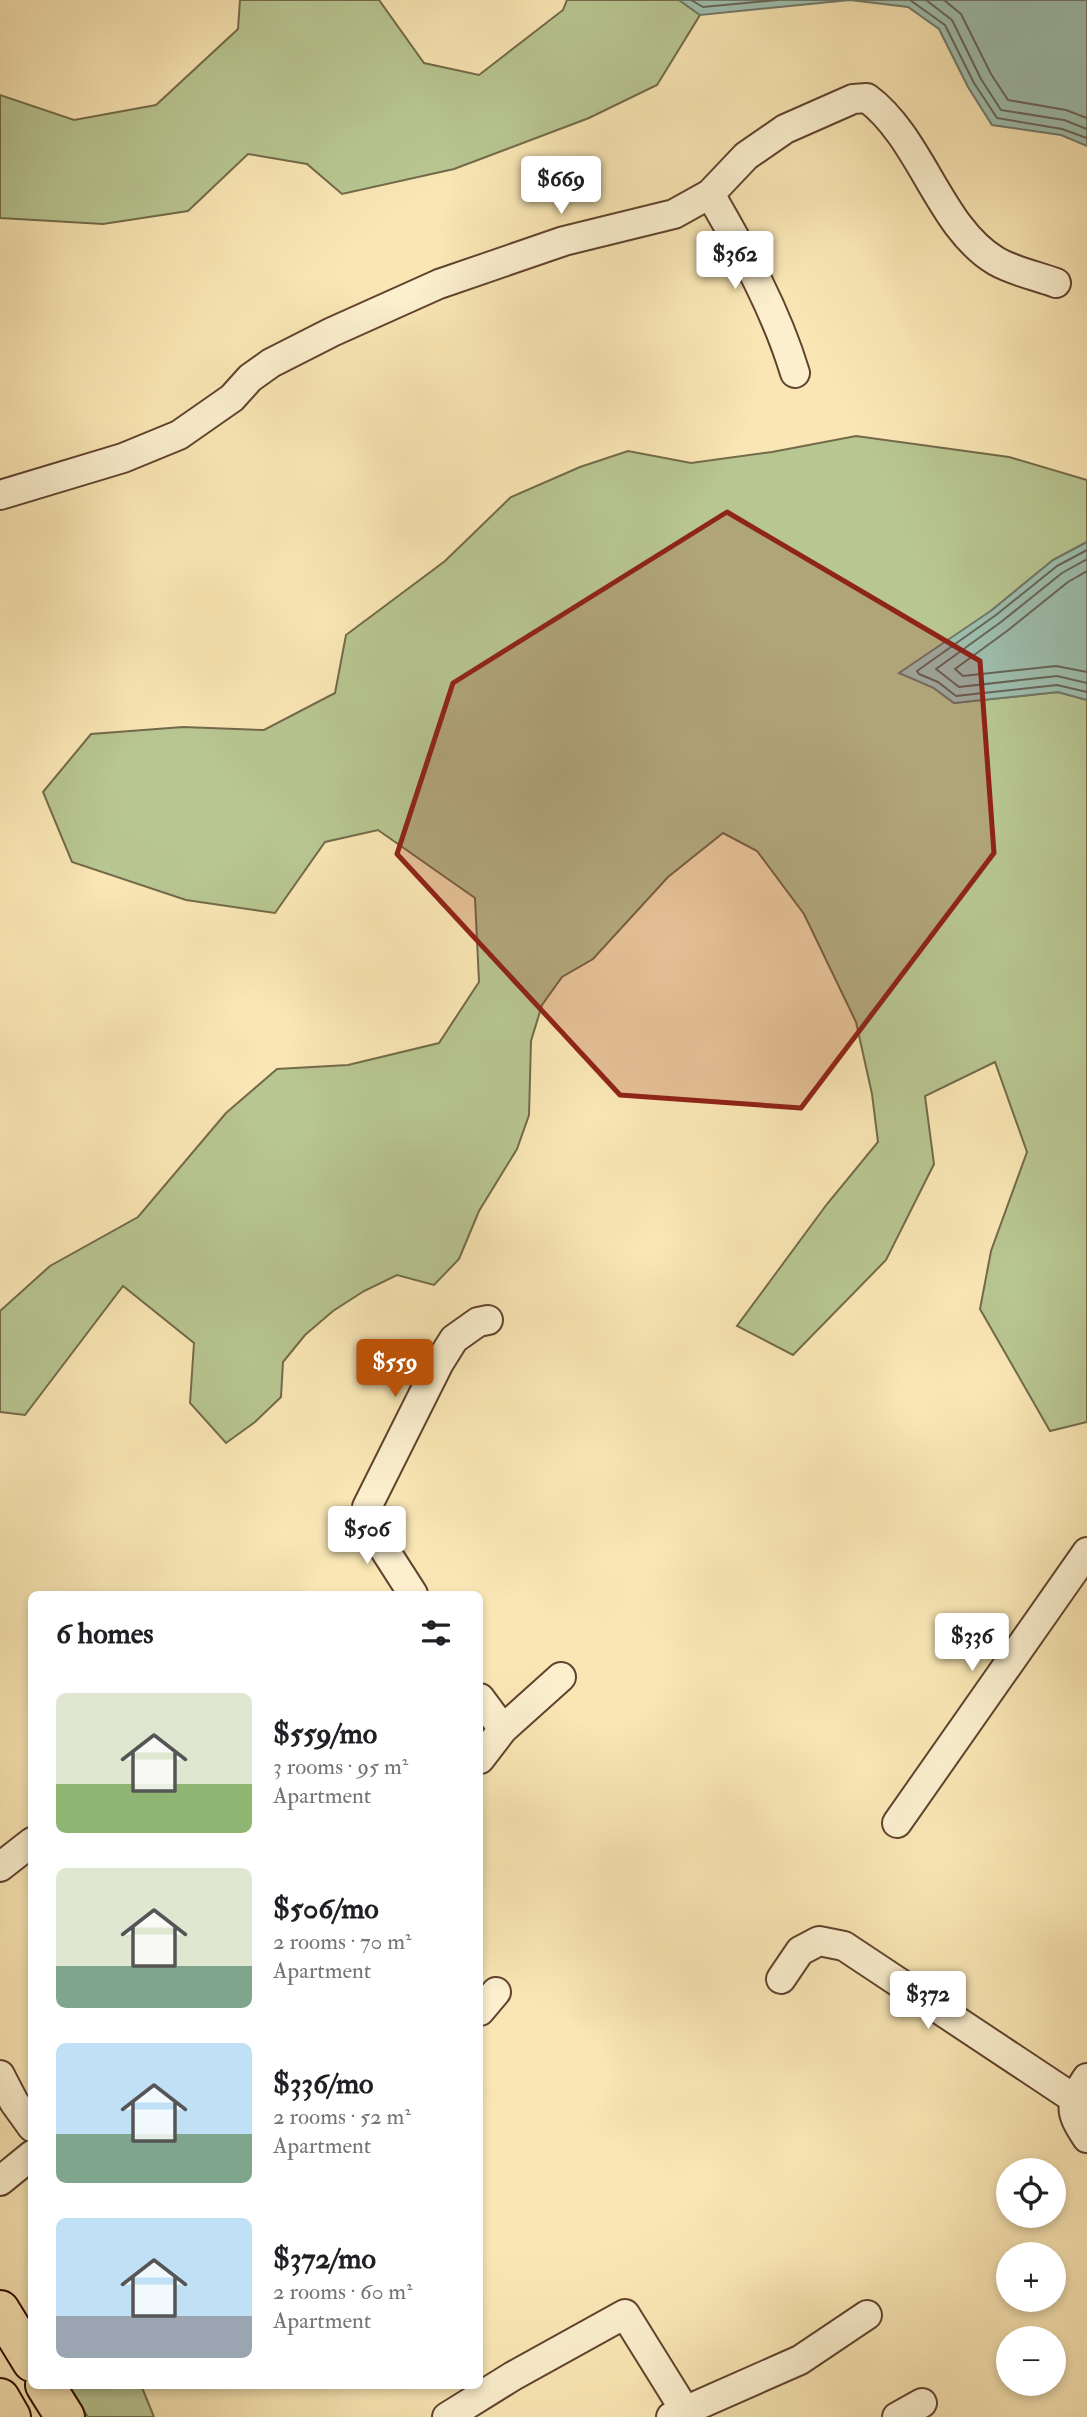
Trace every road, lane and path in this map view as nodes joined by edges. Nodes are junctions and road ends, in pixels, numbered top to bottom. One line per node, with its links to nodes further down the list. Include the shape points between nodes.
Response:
1 (710, 194): 2 (street, via 746,156 785,129 853,99 867,98 909,146 968,239 997,262); 3 (street, via 746,258); 4 (street, via 674,214 564,241 439,284 271,363 232,398 179,435 123,458)
2 (1056, 283)
3 (795, 373)
4 (0, 495)
5 (488, 1320): 7 (street, via 454,1339 367,1507 379,1541)
6 (1087, 1552): 12 (street)
7 (411, 1591)
8 (561, 1677): 10 (street)
9 (483, 1702): 10 (street)
10 (503, 1729): 11 (street)
11 (483, 1755)
12 (897, 1823)
13 (28, 1845): 14 (street)
14 (0, 1867)
15 (780, 1979): 17 (street, via 800,1951 819,1941 844,1946)
16 (0, 2075): 18 (street)
17 (1080, 2088): 19 (street, via 1074,2120)
18 (28, 2122)
19 (1087, 2138)
20 (28, 2158): 21 (street)
21 (0, 2181)
22 (0, 2310): 24 (highway)
23 (867, 2315): 28 (street, via 800,2360)
24 (28, 2356)
25 (48, 2389): 30 (highway)
26 (0, 2398): 29 (highway)
27 (922, 2403): 32 (street)
28 (682, 2414): 31 (street, via 625,2314)
29 (12, 2417)
30 (65, 2417)
31 (447, 2417)
32 (898, 2417)

